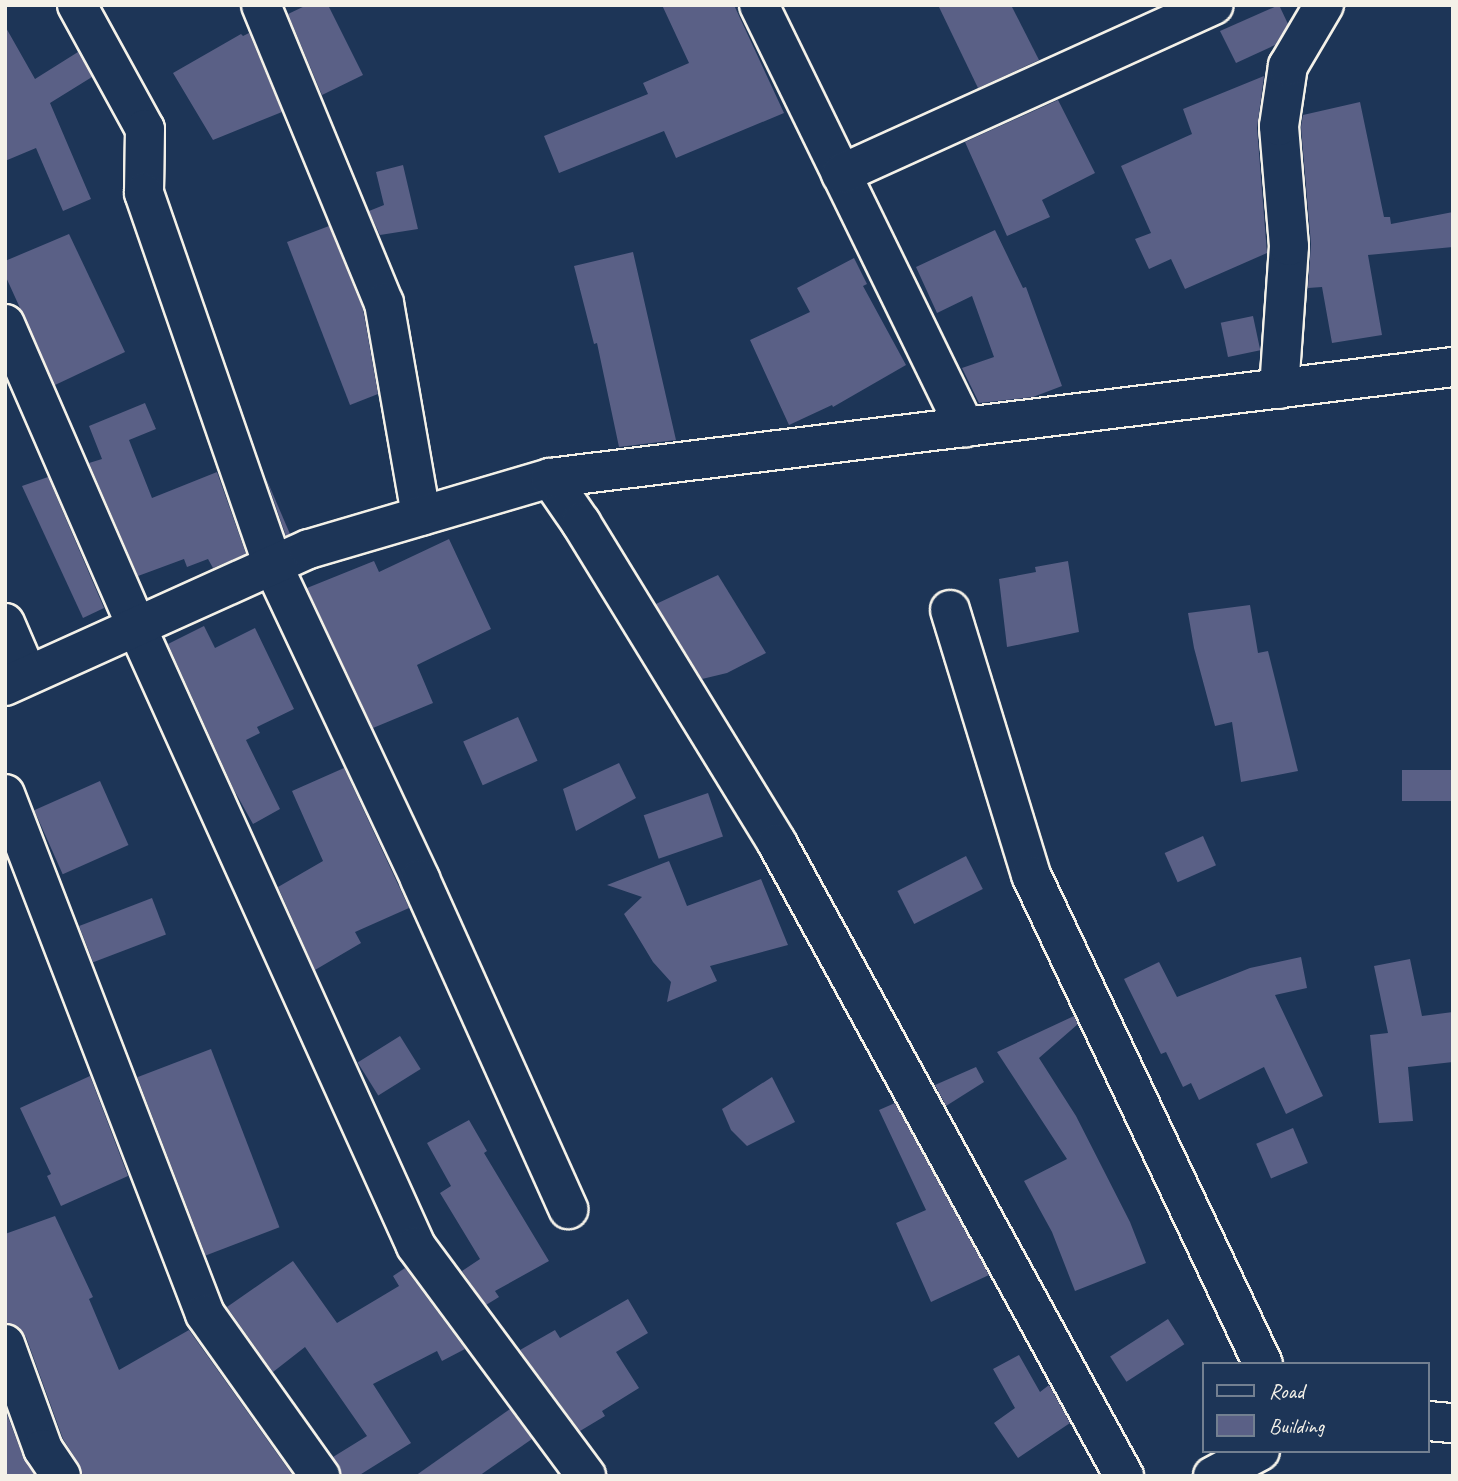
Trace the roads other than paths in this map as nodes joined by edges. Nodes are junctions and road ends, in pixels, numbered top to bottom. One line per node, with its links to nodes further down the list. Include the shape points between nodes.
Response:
1 (77, 5): 13 (street, via 145,129 144,193)
2 (261, 5): 12 (street, via 384,303)
3 (760, 5): 6 (street)
4 (1214, 5): 6 (street)
5 (1324, 5): 9 (street, via 1288,66 1279,126 1289,246)
6 (841, 174): 10 (street)
7 (5, 324): 16 (street)
8 (1453, 367): 9 (street)
9 (1279, 389): 10 (street)
10 (965, 428): 11 (street)
11 (550, 478): 12 (street); 28 (street, via 777,843)
12 (421, 516): 13 (street, via 309,550)
13 (274, 566): 16 (street); 19 (street)
14 (950, 610): 21 (street, via 1031,875)
15 (5, 623): 17 (street)
16 (137, 628): 17 (street); 27 (street, via 416,1246)
17 (16, 680)
18 (5, 794): 26 (street, via 205,1314)
19 (568, 1209)
20 (5, 1344): 25 (street, via 43,1449)
21 (1262, 1362)
22 (1430, 1421): 23 (street)
23 (1453, 1423)
24 (1256, 1453): 29 (street)
25 (61, 1476)
26 (320, 1476)
27 (586, 1476)
28 (1124, 1476)
29 (1213, 1476)

